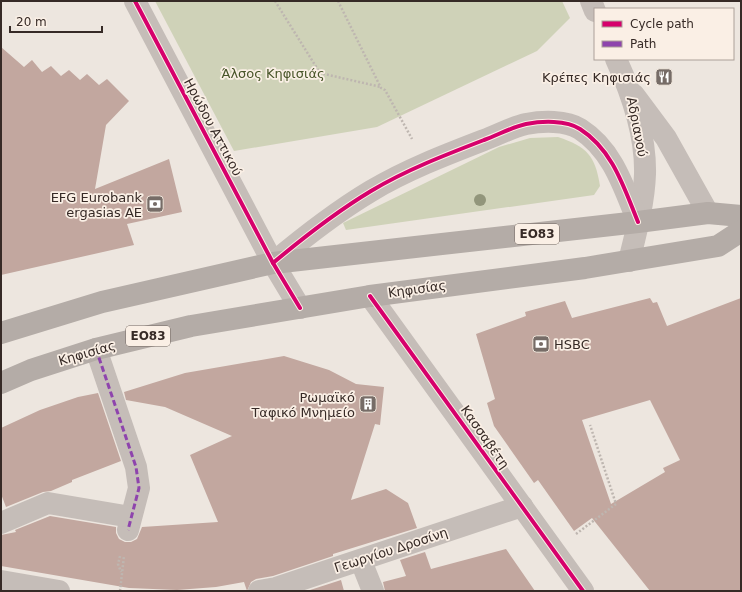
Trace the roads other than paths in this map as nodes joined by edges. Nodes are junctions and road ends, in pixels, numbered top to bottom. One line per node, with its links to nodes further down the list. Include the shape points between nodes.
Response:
1 (135, 1): 9 (street, Ηρώδου Αττικού)
2 (616, 60): 3 (street, Αδριανού)
3 (630, 89): 4 (street, via 666,138); 6 (street, Αδριανού, via 641,133 645,173)
4 (708, 213): 5 (main road, ΕΟ83); 6 (main road, ΕΟ83)
5 (741, 216)
6 (638, 222): 8 (street, Αδριανού); 9 (main road, ΕΟ83); 9 (street, via 621,180 605,151 579,128 552,121 526,124 424,164 383,185 325,221)
7 (741, 231): 8 (main road, Κηφισίας / ΕΟ83, via 718,246)
8 (629, 261): 10 (main road, Κηφισίας / ΕΟ83)
9 (273, 263): 11 (street, Ηρώδου Αττικού); 12 (main road, ΕΟ83, via 102,302)
10 (370, 296): 11 (main road, Κηφισίας / ΕΟ83); 15 (street, Κασσαβέτη)
11 (300, 308): 13 (main road, Κηφισίας / ΕΟ83, via 191,326)
12 (1, 333)
13 (96, 349): 14 (main road, Κηφισίας / ΕΟ83, via 31,370); 16 (street, via 136,467 139,488 126,523 48,503)
14 (1, 383)
15 (522, 506): 17 (street, Γεωργίου Δροσίνη); 22 (street, Κασσαβέτη)
16 (1, 523)
17 (361, 561): 20 (street, Γεωργίου Δροσίνη); 21 (street)
18 (1, 581): 19 (street)
19 (59, 591)
20 (259, 591)
21 (373, 591)
22 (582, 591)

